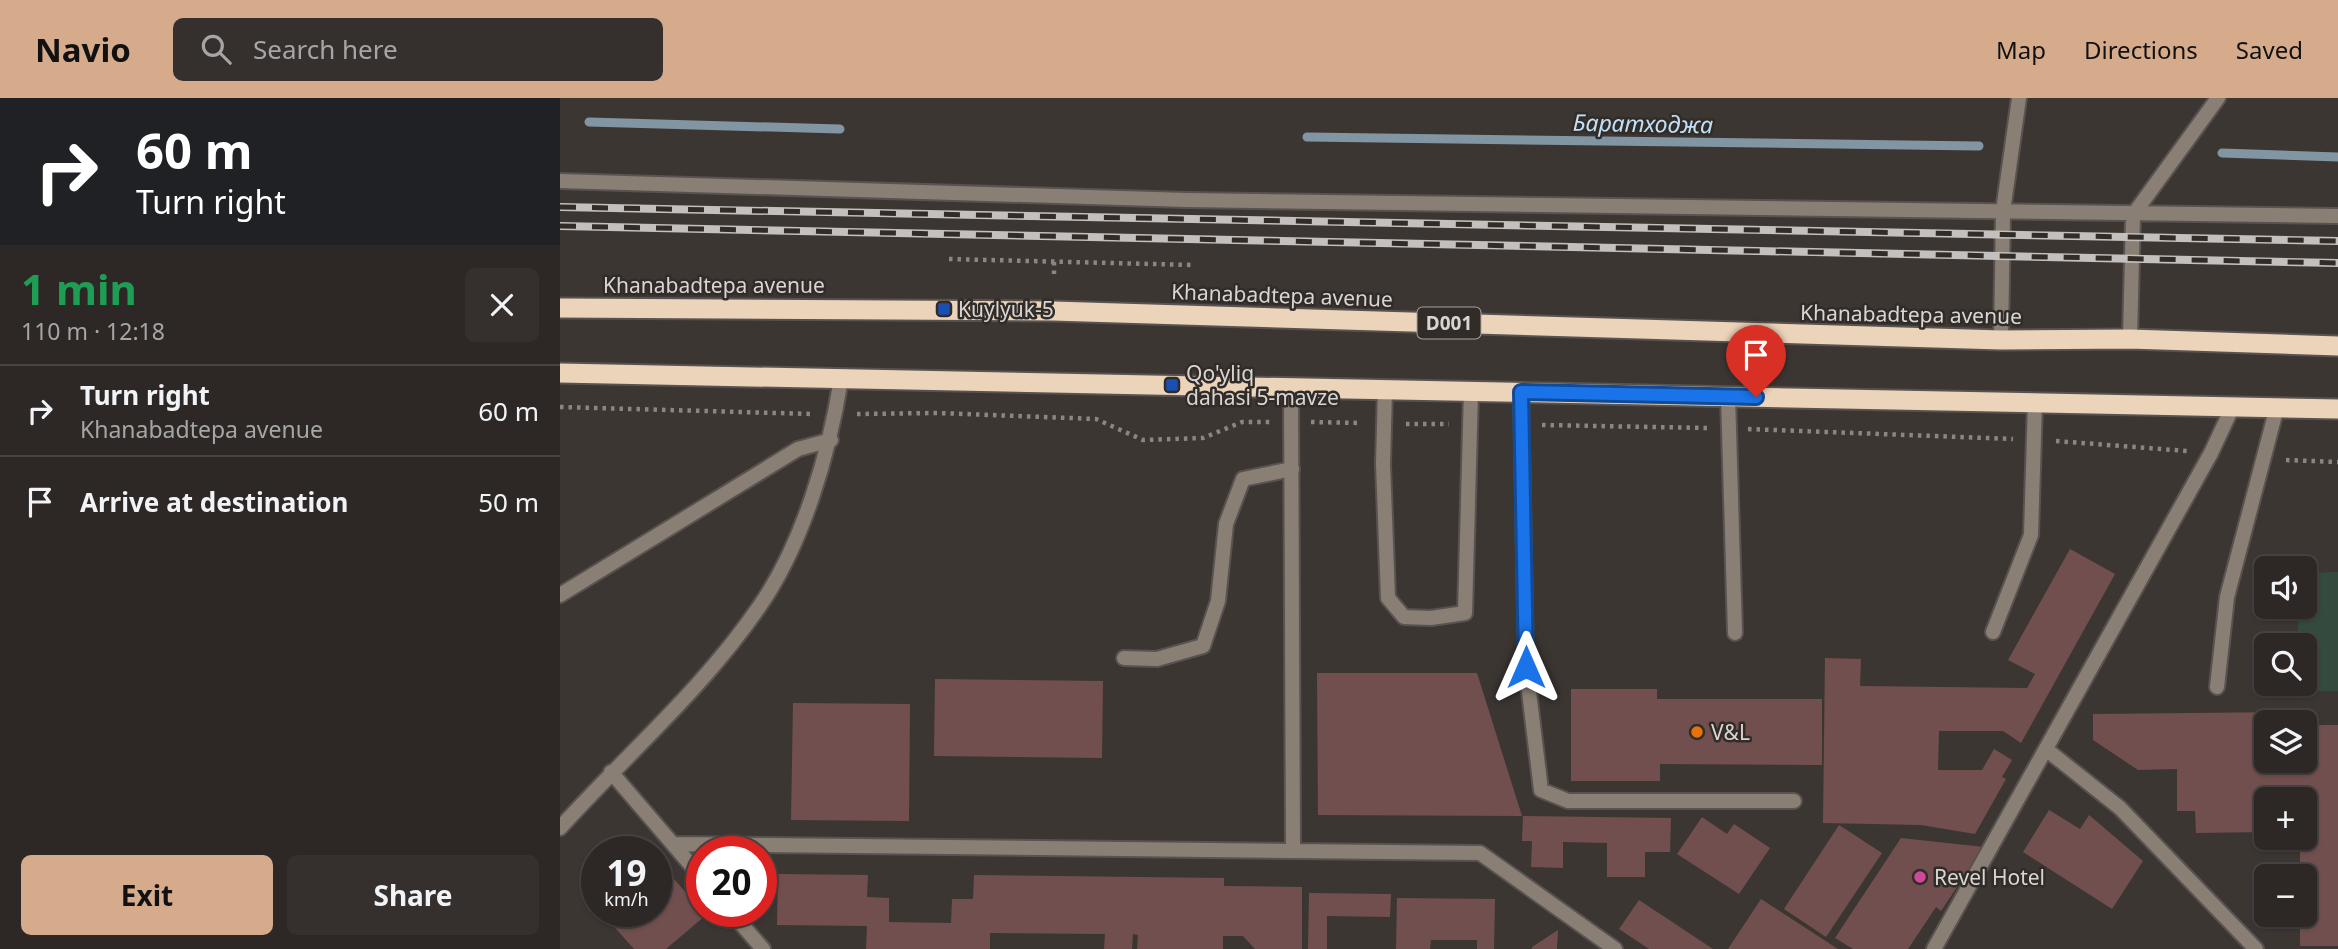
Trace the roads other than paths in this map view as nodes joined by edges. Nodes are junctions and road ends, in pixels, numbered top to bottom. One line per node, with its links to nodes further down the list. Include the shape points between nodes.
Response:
1 (2019, 98): 4 (street)
2 (2218, 98): 5 (street)
3 (560, 181): 4 (street, via 1187,200)
4 (2003, 211): 5 (street); 9 (street)
5 (2133, 215): 6 (street); 8 (street)
6 (2338, 216)
7 (560, 308): 9 (highway, Khanabadtepa avenue / D001, via 1053,311)
8 (2130, 339): 9 (highway, Khanabadtepa avenue / D001); 10 (highway, Khanabadtepa avenue / D001)
9 (2001, 340)
10 (2338, 346)
11 (560, 373): 12 (highway)
12 (841, 379): 13 (highway); 22 (street)
13 (1291, 387): 14 (highway); 23 (street)
14 (1385, 389): 15 (highway); 15 (street, via 1388,598 1404,617 1431,618 1465,613)
15 (1471, 391): 16 (highway)
16 (1521, 392): 17 (highway); 31 (street, via 1526,667 1541,790 1568,801)
17 (1728, 396): 18 (highway); 25 (street)
18 (2035, 402): 19 (highway); 26 (street, via 2031,535)
19 (2233, 406): 20 (highway); 29 (street)
20 (2277, 407): 21 (highway); 28 (street, via 2227,597)
21 (2338, 409)
22 (831, 440): 24 (street, via 798,449); 30 (street, via 792,545 760,606 701,681)
23 (1292, 469): 27 (street, via 1243,479 1226,524 1217,601 1203,646 1157,659); 34 (street)
24 (560, 595)
25 (1735, 632)
26 (1993, 632)
27 (1124, 658)
28 (2217, 687)
29 (2047, 750): 39 (street); 40 (street, via 2120,808)
30 (611, 772): 32 (street); 33 (street)
31 (1794, 801)
32 (560, 828)
33 (673, 844): 34 (street); 35 (street)
34 (1293, 851): 38 (street, via 1480,853)
35 (686, 859)
36 (744, 927): 37 (street)
37 (763, 949)
38 (1615, 949)
39 (1934, 949)
40 (2256, 949)

